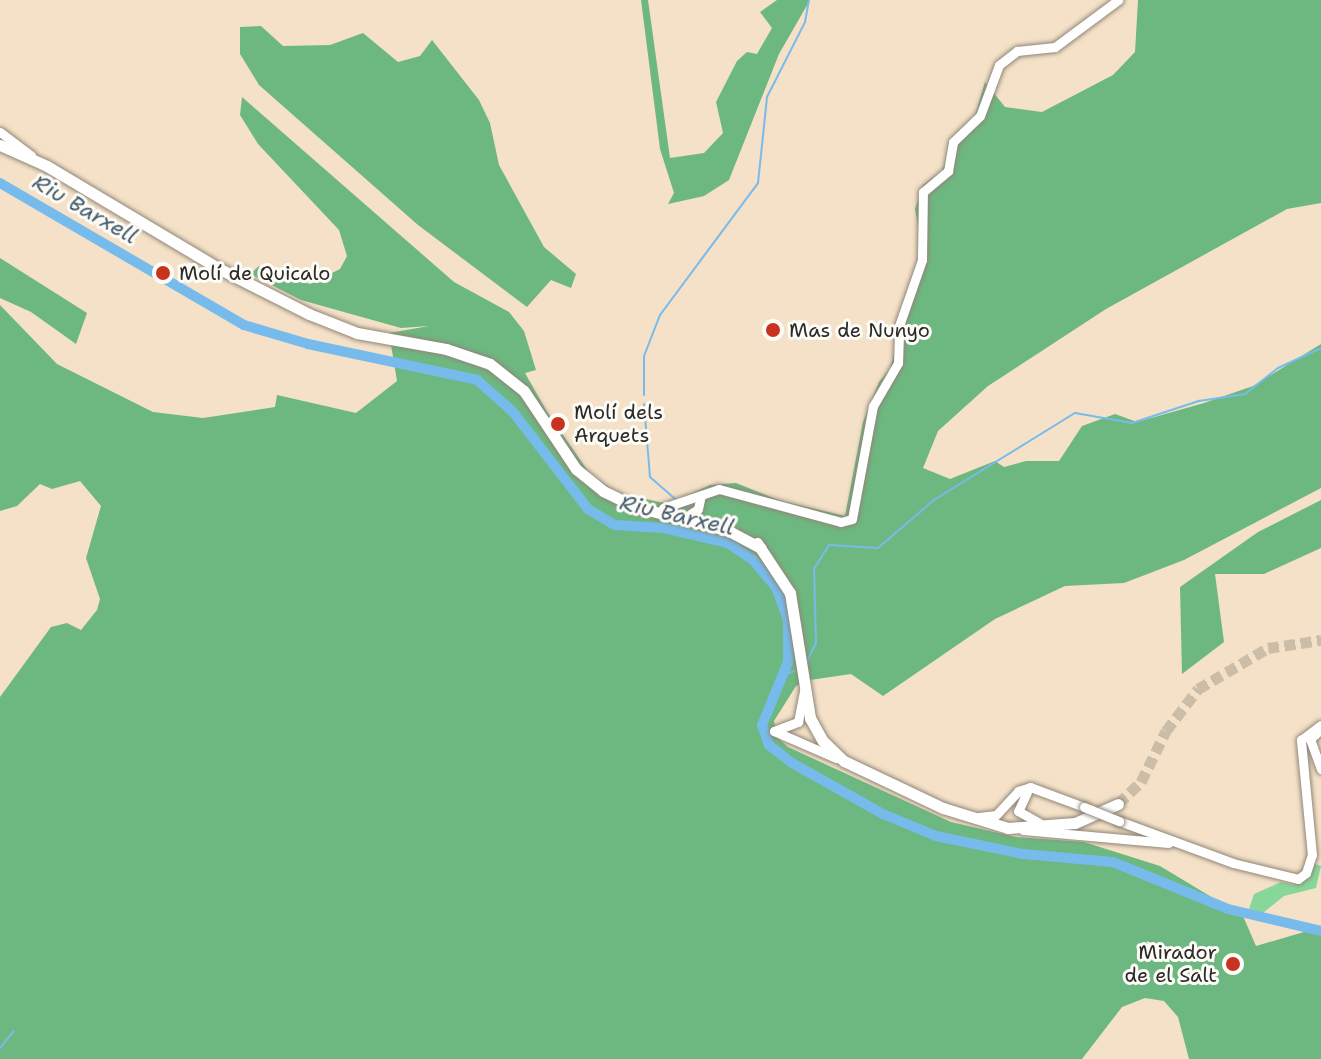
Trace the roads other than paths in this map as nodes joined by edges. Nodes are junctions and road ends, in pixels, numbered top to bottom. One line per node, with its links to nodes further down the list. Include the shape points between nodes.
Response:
1 (1118, 0): 6 (street, via 1055,47 1025,48 999,65 980,116 953,142 948,171 923,192 922,260 899,326 898,363 873,406 852,519 841,522 730,490 701,495)
2 (0, 132): 4 (street)
3 (0, 145): 4 (main road)
4 (47, 166): 5 (main road, via 220,269 309,314 357,333 446,349 490,364 524,391 573,462 614,498)
5 (664, 512): 6 (main road); 6 (main road)
6 (699, 514): 7 (main road, via 731,526 761,548 790,593)
7 (804, 690): 9 (main road, via 817,733); 9 (street, via 800,718 791,728 774,731)
8 (1321, 727): 10 (street, via 1310,739); 16 (street, via 1301,740 1312,855 1304,876 1288,880)
9 (844, 761): 13 (main road)
10 (1321, 769)
11 (1047, 793): 13 (street, via 1023,788 989,817); 14 (street, via 1023,794 1020,814 1037,823); 16 (street, bridge)
12 (1118, 804): 14 (main road)
13 (943, 808): 15 (main road)
14 (1075, 823): 15 (main road)
15 (1020, 830): 16 (street)
16 (1177, 843)

